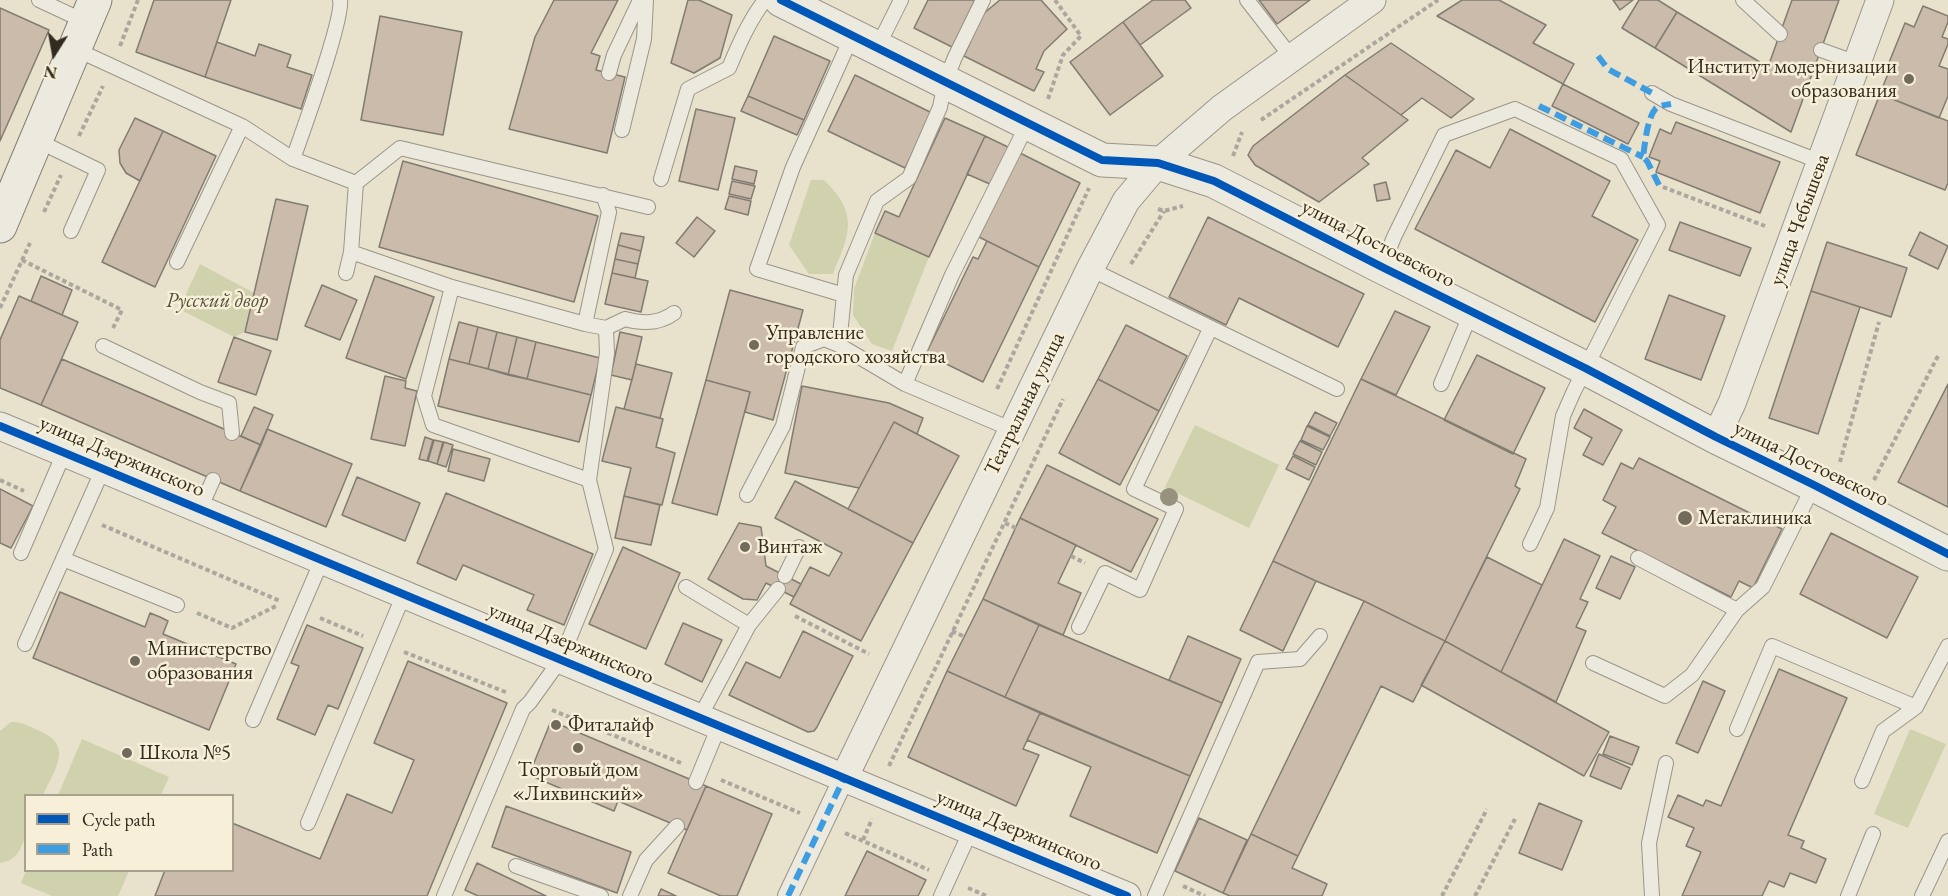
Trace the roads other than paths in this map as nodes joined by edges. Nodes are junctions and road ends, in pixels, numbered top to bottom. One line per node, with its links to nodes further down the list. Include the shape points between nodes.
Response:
1 (39, 0): 13 (lane)
2 (340, 0): 26 (lane, via 332,39)
3 (640, 0): 19 (lane)
4 (646, 0): 24 (lane, via 644,39)
5 (765, 0): 29 (lane, via 745,30 729,68 688,89)
6 (781, 0): 15 (street, улица Достоевского)
7 (901, 0): 15 (lane)
8 (983, 0): 20 (lane)
9 (1247, 0): 17 (lane)
10 (1372, 0): 17 (street, Театральная улица)
11 (1743, 0): 14 (lane)
12 (1880, 0): 18 (street, улица Чебышева)
13 (85, 23): 23 (lane); 25 (street)
14 (1780, 34)
15 (865, 42): 20 (street, улица Достоевского); 41 (lane, via 793,167 757,269)
16 (1821, 50): 18 (lane)
17 (1292, 58): 28 (street, Театральная улица, via 1222,108)
18 (1857, 63): 27 (street, улица Чебышева)
19 (609, 73)
20 (945, 82): 22 (street, улица Достоевского); 41 (lane, via 940,107 909,178 877,201 846,275)
21 (1653, 93): 27 (lane, via 1671,104)
22 (1037, 113): 28 (street, улица Достоевского, via 1102,160); 50 (lane, via 952,275)
23 (242, 126): 26 (lane); 36 (lane)
24 (622, 130)
25 (36, 140): 33 (street); 34 (lane, via 99,170)
26 (293, 159): 30 (lane)
27 (1821, 162): 56 (street, улица Чебышева)
28 (1158, 163): 37 (street, улица Достоевского, via 1214,181); 38 (street, Театральная улица, via 1126,201)
29 (661, 179)
30 (356, 183): 31 (lane, via 400,148); 35 (lane)
31 (603, 195): 32 (lane); 44 (lane, via 609,212)
32 (648, 207)
33 (0, 226)
34 (71, 231)
35 (351, 252): 39 (lane); 40 (lane)
36 (177, 261)
37 (1382, 267): 42 (street, улица Достоевского); 49 (lane, via 1444,135 1515,109 1621,159 1658,225)
38 (1090, 269): 46 (lane); 54 (street, Театральная улица)
39 (346, 273)
40 (452, 287): 44 (lane); 61 (lane, via 424,396 433,425)
41 (844, 295): 47 (lane)
42 (1472, 311): 49 (street, улица Достоевского); 51 (lane)
43 (674, 313): 45 (lane, via 664,320 642,323 625,319)
44 (585, 324): 45 (lane)
45 (606, 328): 61 (lane, via 607,353)
46 (1210, 329): 52 (lane); 78 (lane, via 1134,489 1176,509 1140,590 1105,573)
47 (840, 345): 50 (lane); 62 (lane, via 824,339 803,347 783,426)
48 (103, 346): 55 (lane, via 230,403)
49 (1585, 368): 56 (street, улица Достоевского); 64 (lane, via 1563,416 1547,508)
50 (905, 384): 54 (lane)
51 (1441, 384)
52 (1336, 389)
53 (0, 426): 57 (street, улица Дзержинского)
54 (1013, 430): 90 (street, Театральная улица)
55 (232, 433)
56 (1716, 437): 59 (street, улица Достоевского)
57 (64, 453): 58 (street, улица Дзержинского); 66 (lane)
58 (103, 469): 63 (street, улица Дзержинского); 69 (lane)
59 (1822, 471): 67 (street, улица Достоевского); 76 (lane, via 1763,587)
60 (213, 480): 63 (lane)
61 (589, 480): 82 (lane, via 606,549)
62 (747, 495)
63 (200, 509): 70 (street, улица Дзержинского)
64 (1530, 544)
65 (799, 548): 71 (lane)
66 (21, 554)
67 (1948, 554)
68 (1638, 558): 76 (lane)
69 (63, 559): 75 (lane); 80 (lane)
70 (322, 560): 74 (street, улица Дзержинского); 85 (lane)
71 (785, 576)
72 (686, 587): 77 (lane)
73 (778, 589): 77 (lane)
74 (404, 594): 82 (street, улица Дзержинского); 92 (lane)
75 (177, 605)
76 (1737, 610): 83 (lane, via 1692,675 1665,696)
77 (749, 625): 86 (lane)
78 (1079, 627)
79 (1320, 636): 104 (lane, via 1300,659 1258,662)
80 (26, 644)
81 (1948, 646): 84 (lane)
82 (561, 659): 86 (street, улица Дзержинского); 99 (lane, via 523,709)
83 (1593, 663)
84 (1916, 707): 87 (lane, via 1772,646); 91 (lane, via 1883,731)
85 (253, 720)
86 (710, 722): 89 (lane); 90 (street, улица Дзержинского)
87 (1737, 729)
88 (1666, 763): 105 (lane, via 1648,843)
89 (698, 776)
90 (844, 778): 94 (street, улица Дзержинского); 102 (street, Театральная улица)
91 (1862, 781)
92 (308, 823)
93 (677, 826): 101 (lane, via 646,860)
94 (971, 830): 98 (street, улица Дзержинского); 103 (lane)
95 (1873, 834): 106 (lane)
96 (1948, 841): 107 (lane)
97 (516, 866): 100 (lane)
98 (1113, 893)
99 (444, 896)
100 (601, 896)
101 (630, 896)
102 (788, 896)
103 (941, 896)
104 (1155, 896)
105 (1652, 896)
106 (1848, 896)
107 (1922, 896)

